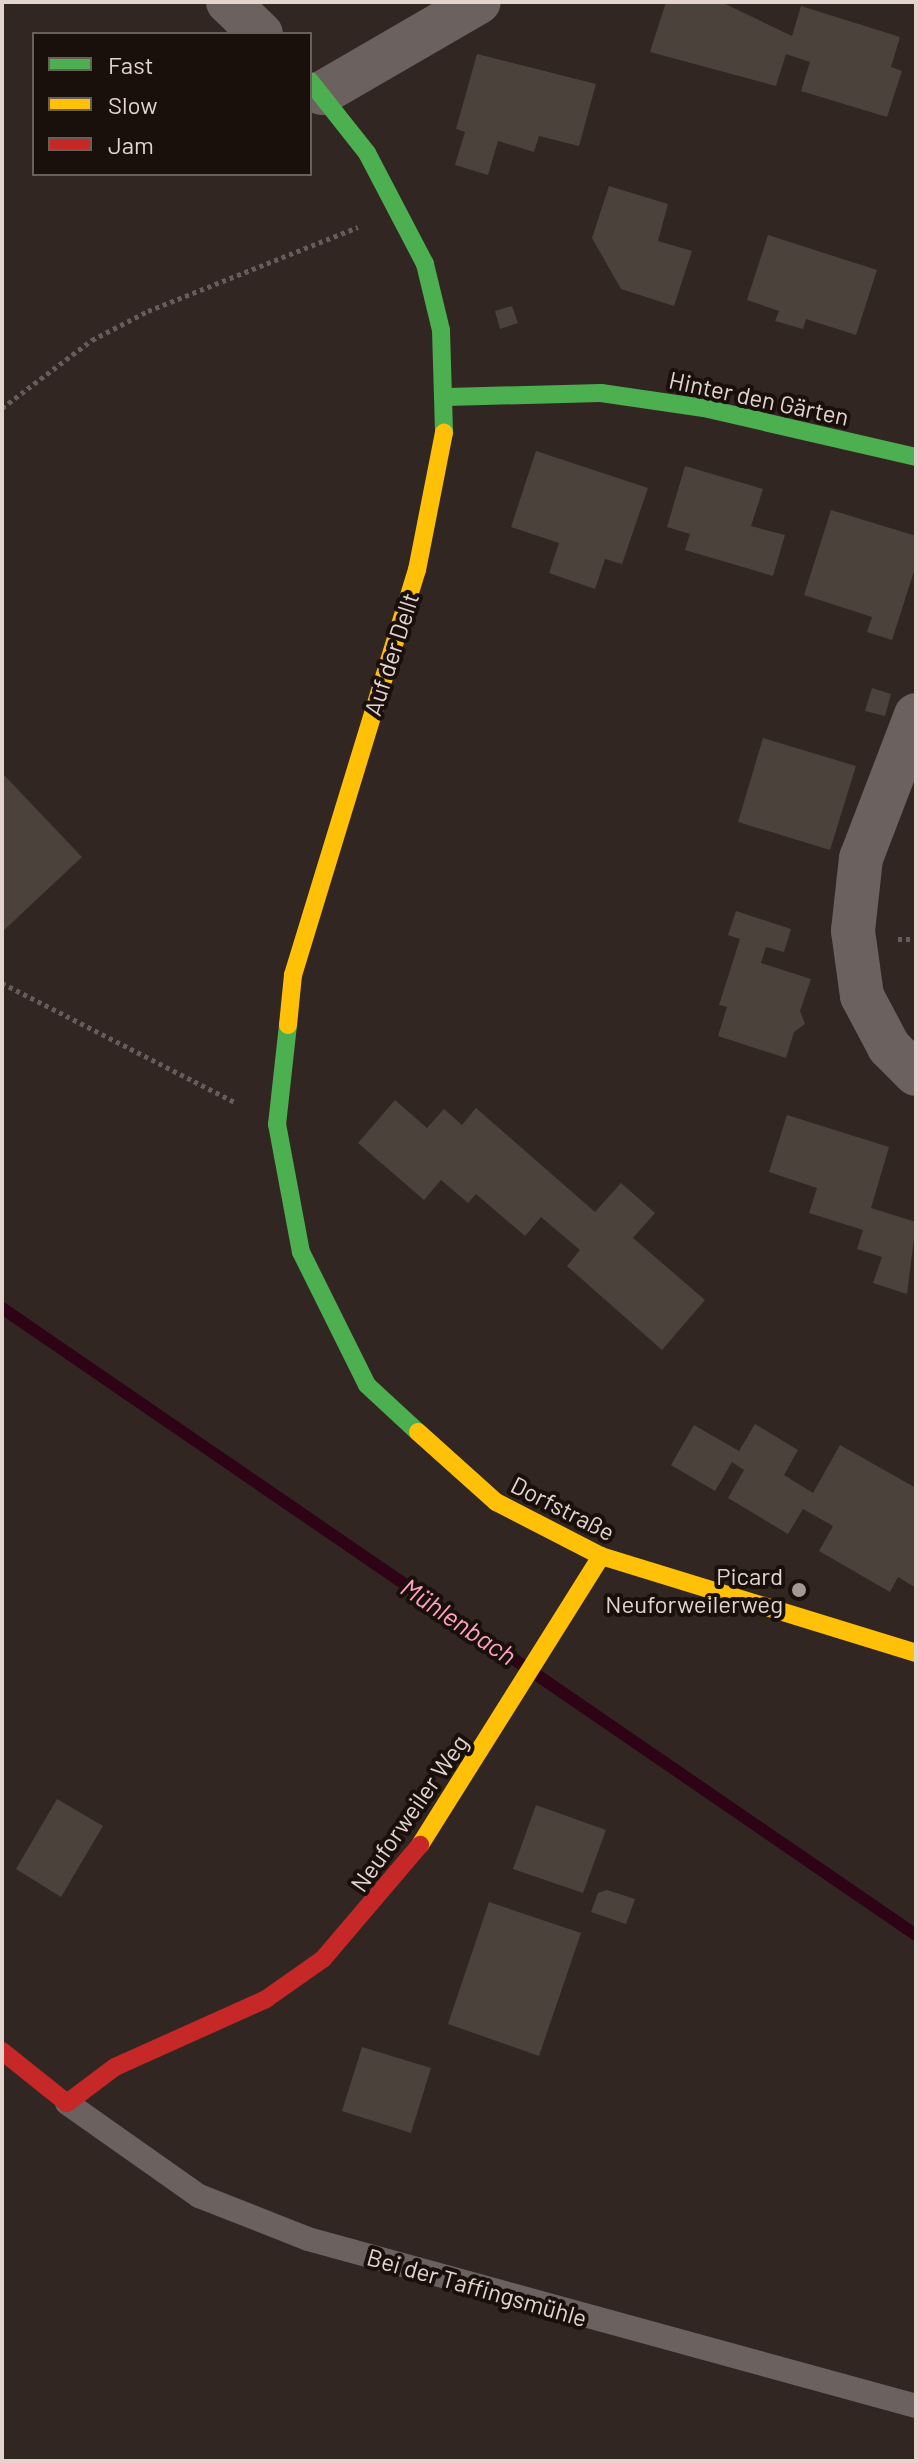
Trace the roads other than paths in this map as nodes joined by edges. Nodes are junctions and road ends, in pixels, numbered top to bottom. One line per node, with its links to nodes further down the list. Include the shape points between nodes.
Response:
1 (228, 2): 3 (street)
2 (479, 2): 4 (street)
3 (259, 32)
4 (316, 87): 5 (street, Auf der Dellt, via 400,208 441,330)
5 (447, 397): 6 (street, Hinter den Gärten, via 601,393 704,408); 9 (street, Auf der Dellt, via 441,471 417,570 293,975 277,1124)
6 (916, 457)
7 (916, 715): 8 (street, via 861,858 853,931 862,996 889,1047)
8 (916, 1074)
9 (301, 1252): 10 (street, Dorfstraße, via 367,1385 496,1502)
10 (601, 1556): 11 (street, Dorfstraße); 13 (street, Neuforweiler Weg, via 548,1649 404,1870 323,1959 266,1999 115,2067)
11 (916, 1653)
12 (2, 2051): 13 (street)
13 (67, 2103): 14 (lane, Bei der Taffingsmühle, via 199,2196 308,2239)
14 (916, 2406)

